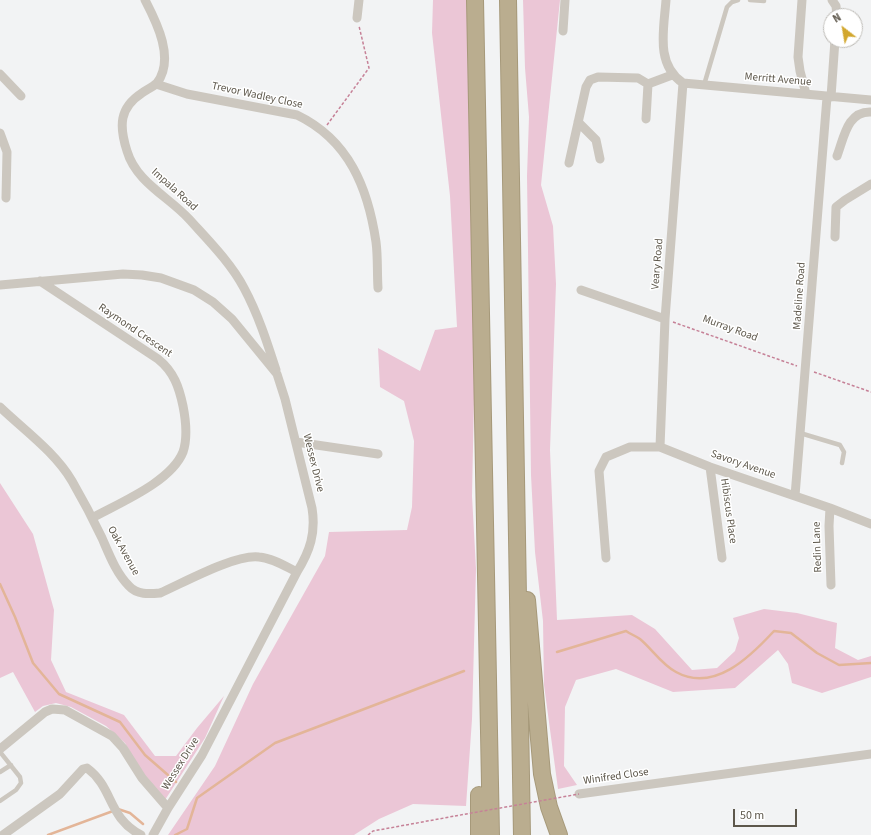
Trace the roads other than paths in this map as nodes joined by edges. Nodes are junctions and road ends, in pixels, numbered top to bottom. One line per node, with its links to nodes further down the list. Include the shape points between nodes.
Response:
1 (145, 0): 17 (street, via 160,35 164,52 161,74)
2 (359, 0): 11 (street)
3 (475, 0): 49 (highway)
4 (508, 0): 47 (highway)
5 (565, 0): 12 (street)
6 (666, 0): 15 (street, via 663,50)
7 (738, 0): 19 (lane, via 727,7)
8 (750, 0): 10 (lane)
9 (802, 0): 20 (street, via 798,57)
10 (764, 1)
11 (357, 18)
12 (563, 31)
13 (834, 48): 22 (street, Madeline Road)
14 (0, 74): 21 (street)
15 (672, 75): 16 (street); 18 (street)
16 (683, 83): 19 (street, Merritt Avenue); 38 (street, Veary Road)
17 (156, 84): 36 (street, Trevor Wadley Close, via 186,94 298,115 312,122 341,148 360,180 376,242); 39 (street, Impala Road, via 129,102 124,112 121,126 127,153 143,178 188,218 235,274 254,309)
18 (648, 84): 25 (street); 26 (street, via 638,78 594,78 586,87)
19 (704, 85): 20 (street, Merritt Avenue)
20 (806, 94): 22 (street, Merritt Avenue)
21 (21, 96)
22 (829, 97): 23 (street, Merritt Avenue); 41 (street, Madeline Road)
23 (871, 100)
24 (871, 112): 28 (street, via 860,112 852,118)
25 (646, 119)
26 (578, 122): 29 (street, via 596,140); 30 (street)
27 (0, 133): 32 (street, via 7,152)
28 (837, 156)
29 (600, 159)
30 (569, 163)
31 (871, 184): 33 (street, via 836,207)
32 (6, 198)
33 (835, 238)
34 (40, 281): 35 (street, Wessex Drive); 39 (street, Wessex Drive, via 123,274 142,275 161,278 194,290 232,319); 51 (street, Raymond Crescent, via 158,359 169,370 178,385 186,430 185,442 178,460 158,480)
35 (0, 285)
36 (378, 288)
37 (581, 290): 38 (street)
38 (665, 319): 43 (street, Veary Road)
39 (277, 374): 42 (street, Wessex Drive)
40 (0, 407): 51 (street, Oak Avenue, via 60,466 71,480)
41 (800, 433): 45 (lane, via 840,445 844,452); 48 (street, Madeline Road)
42 (296, 442): 44 (street); 55 (street, Wessex Drive, via 314,525 309,551)
43 (660, 447): 46 (street, Savory Avenue); 53 (street, Savory Avenue, via 630,446 606,457 599,471)
44 (378, 454)
45 (842, 463)
46 (710, 467): 48 (street, Savory Avenue); 54 (street, Hibiscus Place)
47 (516, 485): 70 (highway); 71 (highway, via 521,506 542,774 549,807)
48 (795, 496): 50 (street, Savory Avenue)
49 (484, 506): 68 (highway, via 480,534); 69 (highway)
50 (830, 508): 52 (street, Savory Avenue); 56 (street, Redin Lane, via 828,526)
51 (92, 518): 55 (street, Oak Avenue, via 116,567 129,586 139,592 160,593 234,561 250,557 267,558)
52 (871, 524)
53 (606, 558)
54 (722, 558)
55 (296, 572): 63 (street, Wessex Drive, via 202,755)
56 (831, 585)
57 (0, 750): 59 (lane); 63 (street, via 46,712 52,709 65,710 102,729 117,741 142,778)
58 (871, 754): 61 (street, Winifred Close)
59 (11, 765): 60 (lane); 62 (lane, via 20,777 21,783 16,790)
60 (0, 772)
61 (579, 794)
62 (0, 801)
63 (168, 808): 67 (street, Wessex Drive)
64 (128, 832): 65 (street, via 100,781 85,768 60,794); 66 (street)
65 (3, 835)
66 (141, 835)
67 (153, 835)
68 (479, 835)
69 (491, 835)
70 (522, 835)
71 (559, 835)

